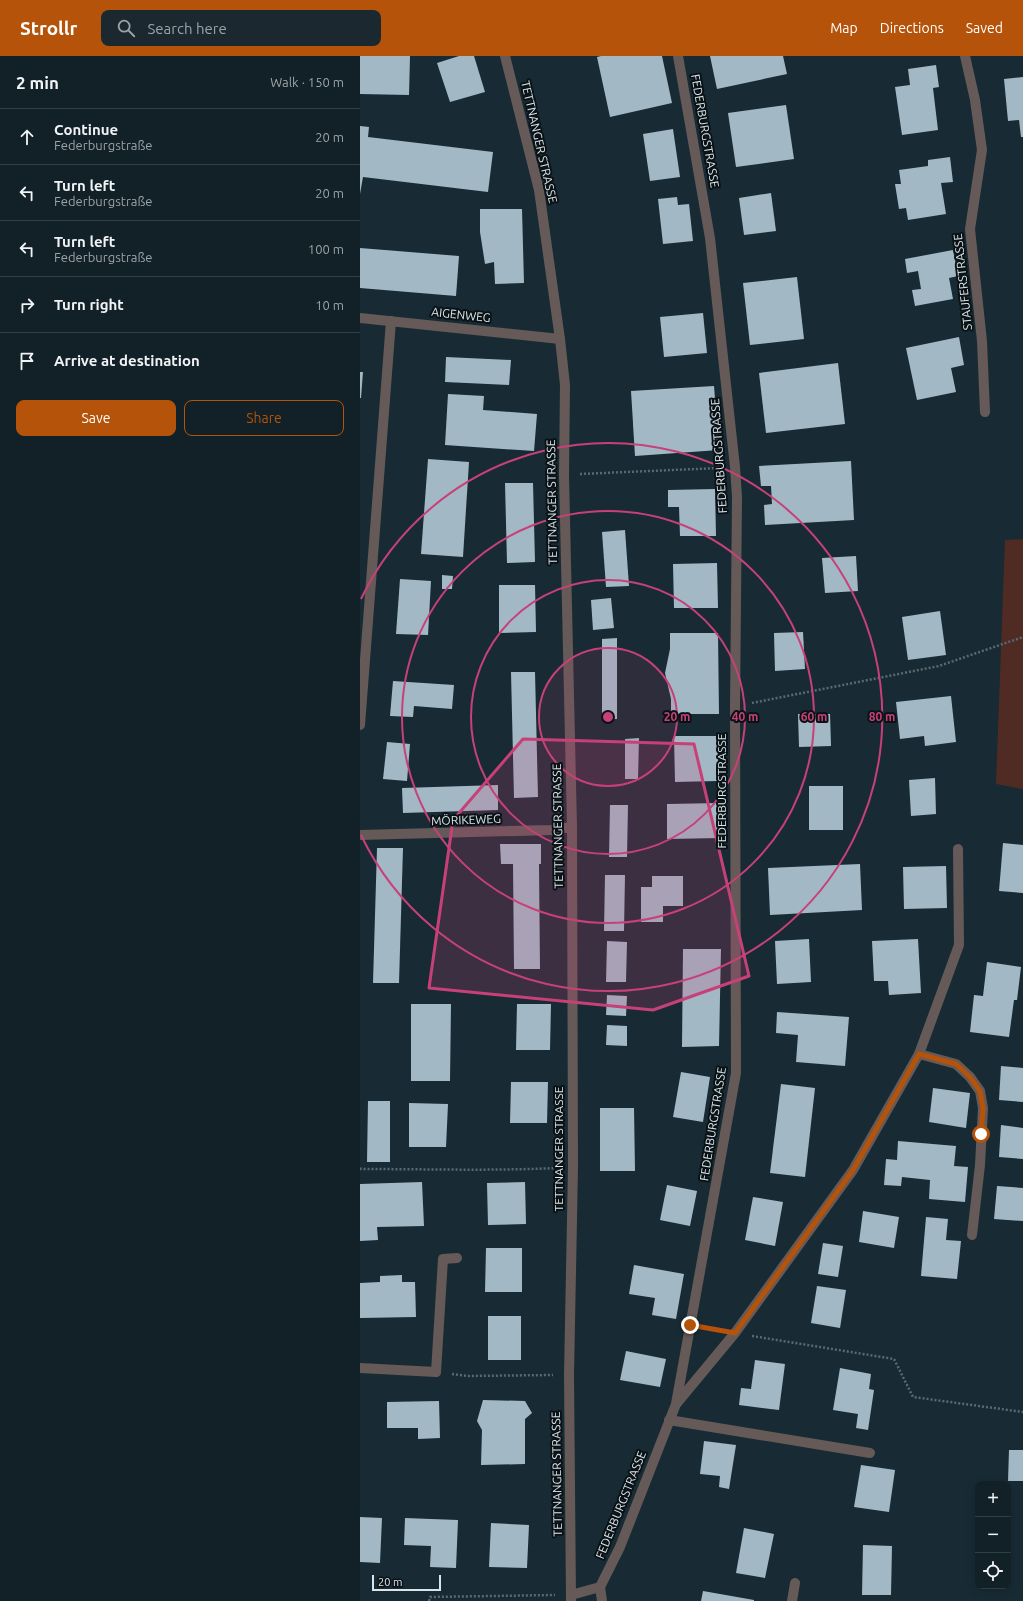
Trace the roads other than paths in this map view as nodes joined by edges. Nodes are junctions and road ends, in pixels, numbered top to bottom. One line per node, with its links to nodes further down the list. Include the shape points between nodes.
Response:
1 (505, 56): 6 (street, TETTNANGER STRASSE, via 539,190)
2 (678, 56): 16 (street, FEDERBURGSTRASSE, via 710,238 737,497 736,1073)
3 (965, 56): 7 (street, STAUFERSTRASSE, via 975,100 982,150 970,230 982,341)
4 (360, 318): 5 (street, AIGENWEG)
5 (391, 321): 6 (street, AIGENWEG); 8 (street)
6 (560, 339): 9 (street, TETTNANGER STRASSE, via 564,385)
7 (985, 412)
8 (360, 725)
9 (572, 827): 10 (street, MÖRIKEWEG, via 551,830); 21 (street, TETTNANGER STRASSE, via 573,1167 569,1375)
10 (360, 835)
11 (958, 849): 12 (street, FEDERBURGSTRASSE, via 959,945)
12 (919, 1054): 13 (street, via 956,1064 980,1091 983,1108 980,1165); 16 (street, FEDERBURGSTRASSE, via 853,1170 735,1333)
13 (972, 1235)
14 (457, 1258): 15 (street, via 443,1259 436,1372)
15 (360, 1368)
16 (676, 1404): 17 (street, FEDERBURGSTRASSE)
17 (670, 1420): 18 (street); 20 (street, FEDERBURGSTRASSE, via 620,1547)
18 (870, 1453)
19 (796, 1583): 23 (street)
20 (600, 1587): 21 (street); 22 (street)
21 (571, 1598)
22 (602, 1601)
23 (792, 1601)

